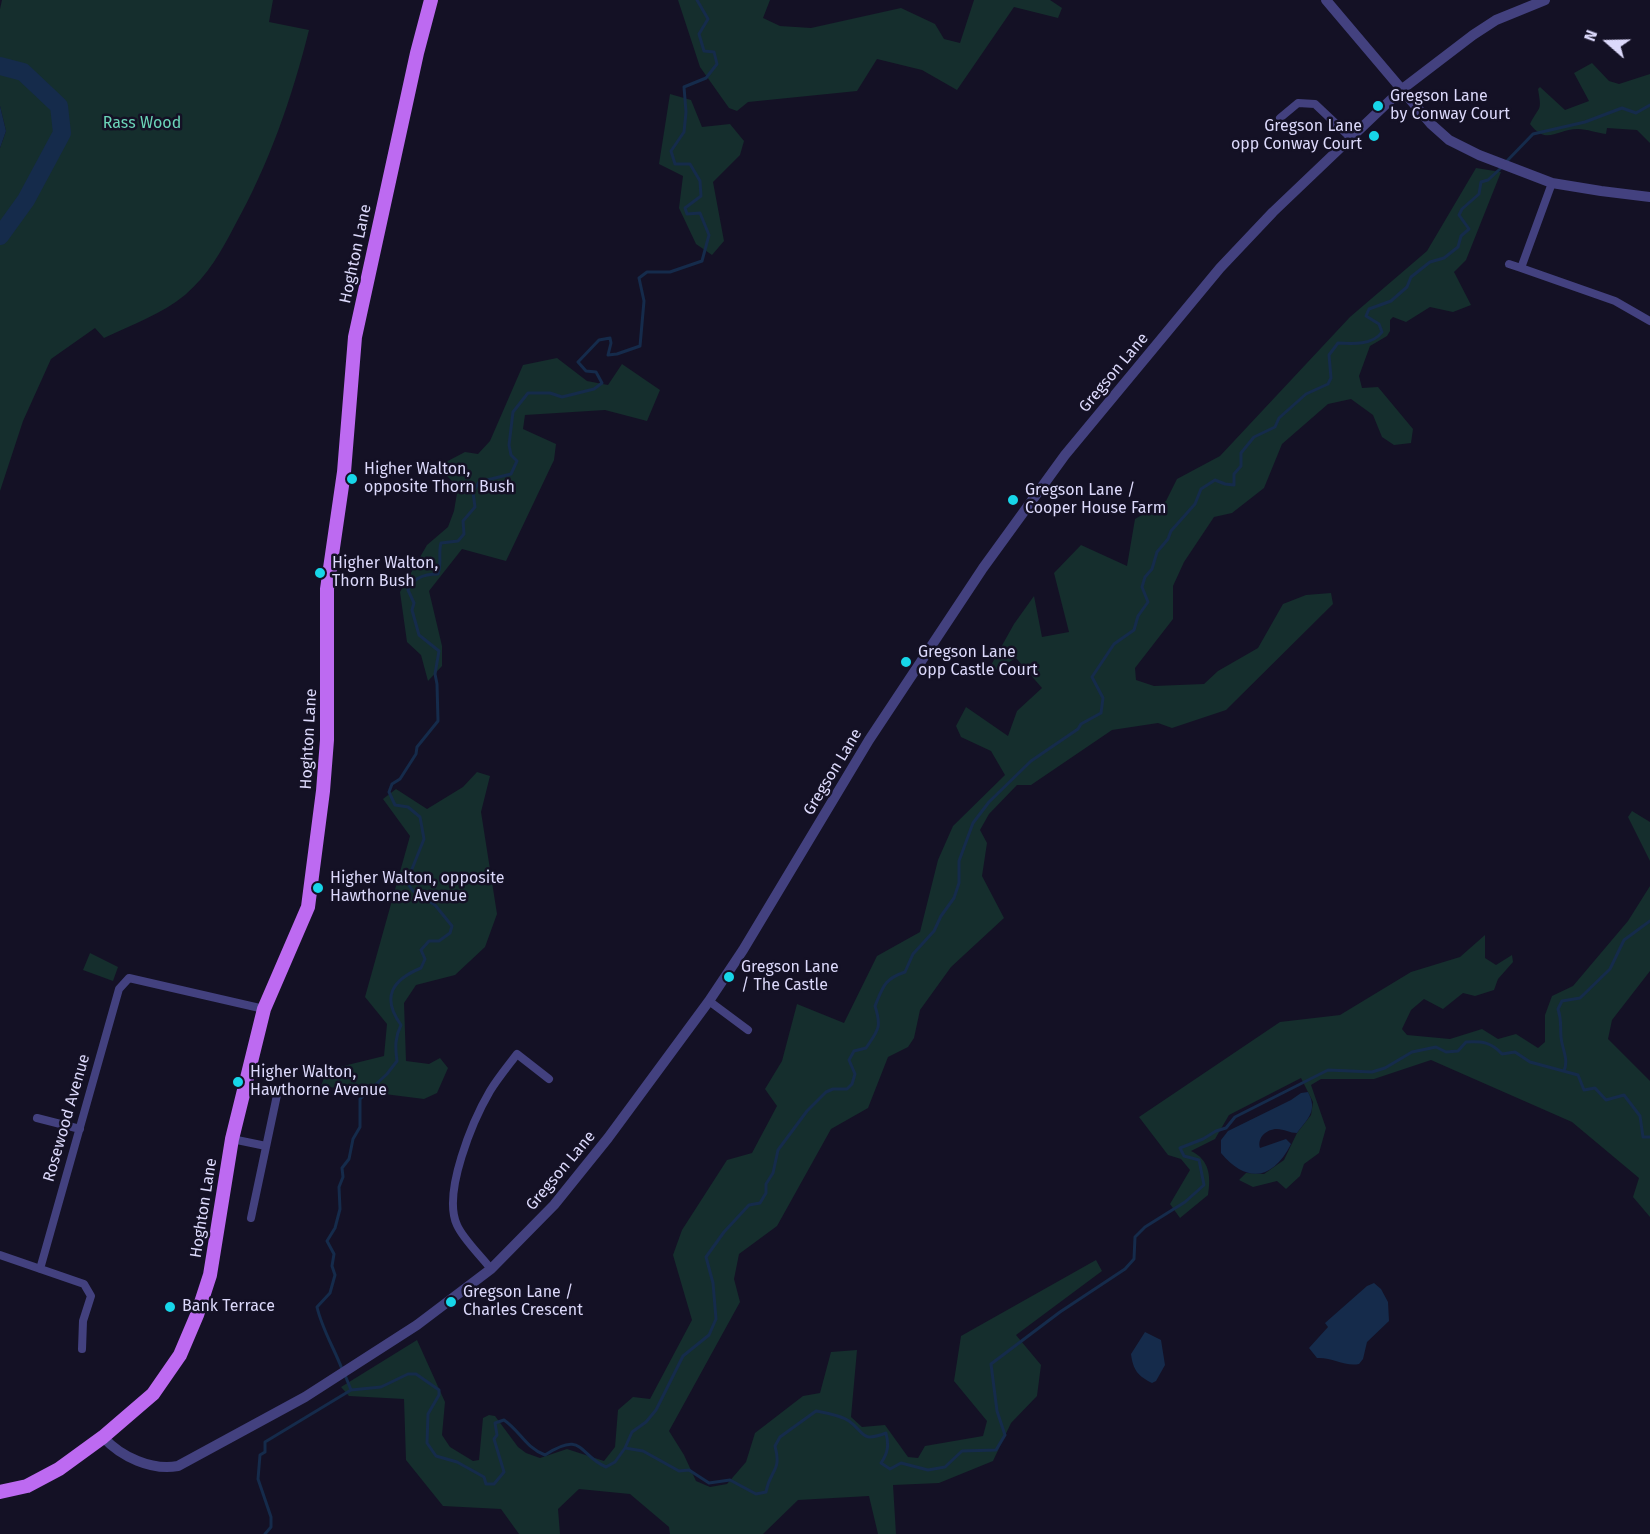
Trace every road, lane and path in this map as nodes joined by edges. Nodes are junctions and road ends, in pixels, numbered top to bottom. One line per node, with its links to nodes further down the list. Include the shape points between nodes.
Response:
1 (431, 0): 13 (main road, Hoghton Lane, via 355,338 344,472 327,589 327,740 308,907)
2 (1326, 0): 4 (street)
3 (1545, 0): 4 (street, Gregson Lane, via 1496,20)
4 (1401, 90): 6 (street, Gregson Lane); 7 (street, via 1449,140)
5 (1281, 118): 6 (street, via 1298,103 1315,104)
6 (1351, 138): 12 (street, Gregson Lane, via 1220,268 1065,455 983,568 868,740)
7 (1552, 183): 8 (street); 10 (street)
8 (1650, 197)
9 (1509, 264): 10 (street)
10 (1521, 268): 11 (street, via 1615,301)
11 (1650, 321)
12 (709, 1001): 14 (street); 24 (street, Gregson Lane, via 615,1130 554,1205)
13 (264, 1009): 18 (street, Rosewood Avenue, via 129,978 119,989); 19 (main road, Hoghton Lane)
14 (748, 1030)
15 (549, 1079): 24 (street, via 517,1054 473,1122 455,1180 452,1206 457,1226)
16 (277, 1095): 20 (street)
17 (37, 1118): 18 (street)
18 (80, 1129): 23 (street, Rosewood Avenue)
19 (232, 1139): 20 (street); 26 (main road, Hoghton Lane, via 210,1275 193,1325 180,1354 153,1394)
20 (266, 1146): 21 (street)
21 (251, 1218)
22 (0, 1255): 23 (street)
23 (40, 1269): 25 (street, via 84,1284 89,1290)
24 (491, 1269): 26 (street, Gregson Lane, via 368,1359 178,1466 160,1467 134,1459)
25 (82, 1349)
26 (103, 1437): 27 (main road, Hoghton Lane, via 59,1469 27,1486)
27 (0, 1492)

